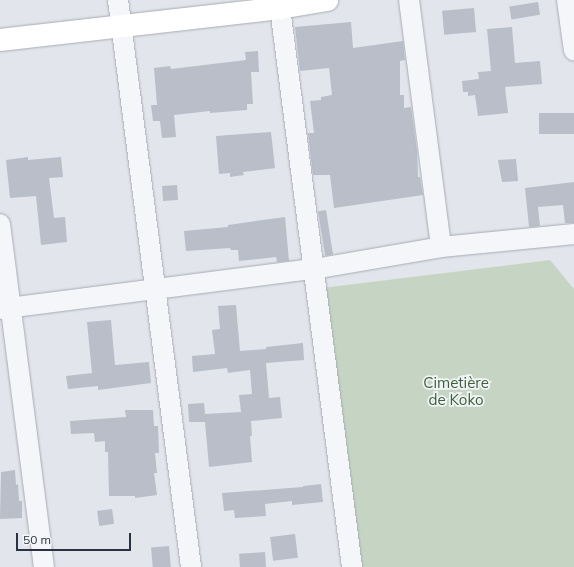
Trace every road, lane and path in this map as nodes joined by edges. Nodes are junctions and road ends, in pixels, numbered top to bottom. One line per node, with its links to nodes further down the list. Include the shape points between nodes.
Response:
1 (118, 0): 6 (street)
2 (327, 0): 5 (main road)
3 (409, 0): 11 (street)
4 (567, 0): 8 (street)
5 (279, 4): 6 (main road); 12 (street)
6 (121, 26): 7 (main road); 13 (street)
7 (0, 40)
8 (574, 51)
9 (0, 224): 14 (street)
10 (574, 234): 11 (street)
11 (441, 247): 12 (street)
12 (314, 269): 13 (street); 17 (street)
13 (155, 289): 14 (street); 16 (street)
14 (5, 308): 15 (street)
15 (44, 567)
16 (191, 567)
17 (352, 567)

